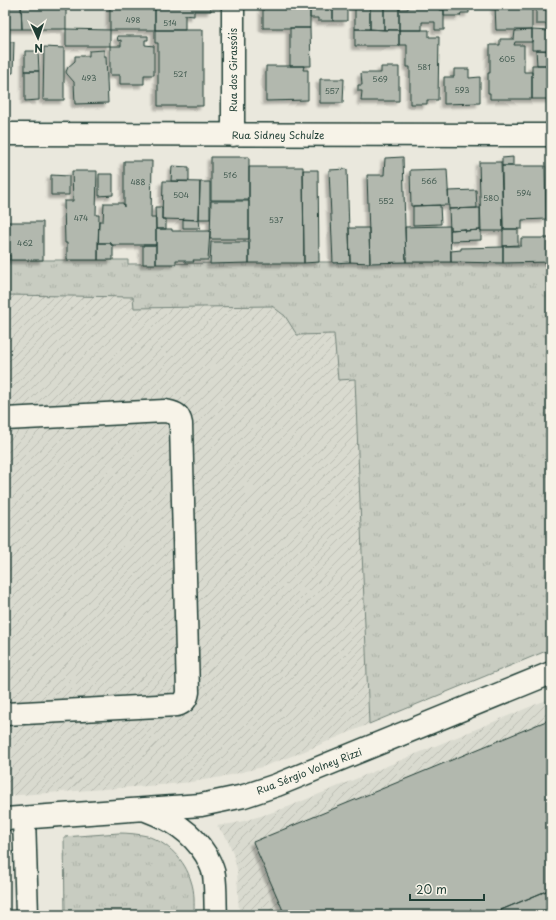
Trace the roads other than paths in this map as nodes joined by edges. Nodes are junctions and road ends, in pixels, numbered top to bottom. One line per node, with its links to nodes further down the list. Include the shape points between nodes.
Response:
1 (233, 5): 3 (main road, Rua dos Girassóis)
2 (5, 134): 3 (main road, Rua Sidney Schulze)
3 (233, 135): 4 (main road, Rua Sidney Schulze)
4 (551, 135)
5 (5, 419): 7 (main road, via 165,411 177,415 180,419 188,692 185,701 177,705)
6 (551, 673): 8 (main road, Rua Sérgio Volney Rizzi, via 277,785 244,796 201,805)
7 (5, 714)
8 (145, 809): 9 (main road, Rua Sérgio Volney Rizzi); 11 (main road, via 175,824 199,844 214,874)
9 (14, 819): 10 (main road)
10 (27, 915)
11 (216, 915)

